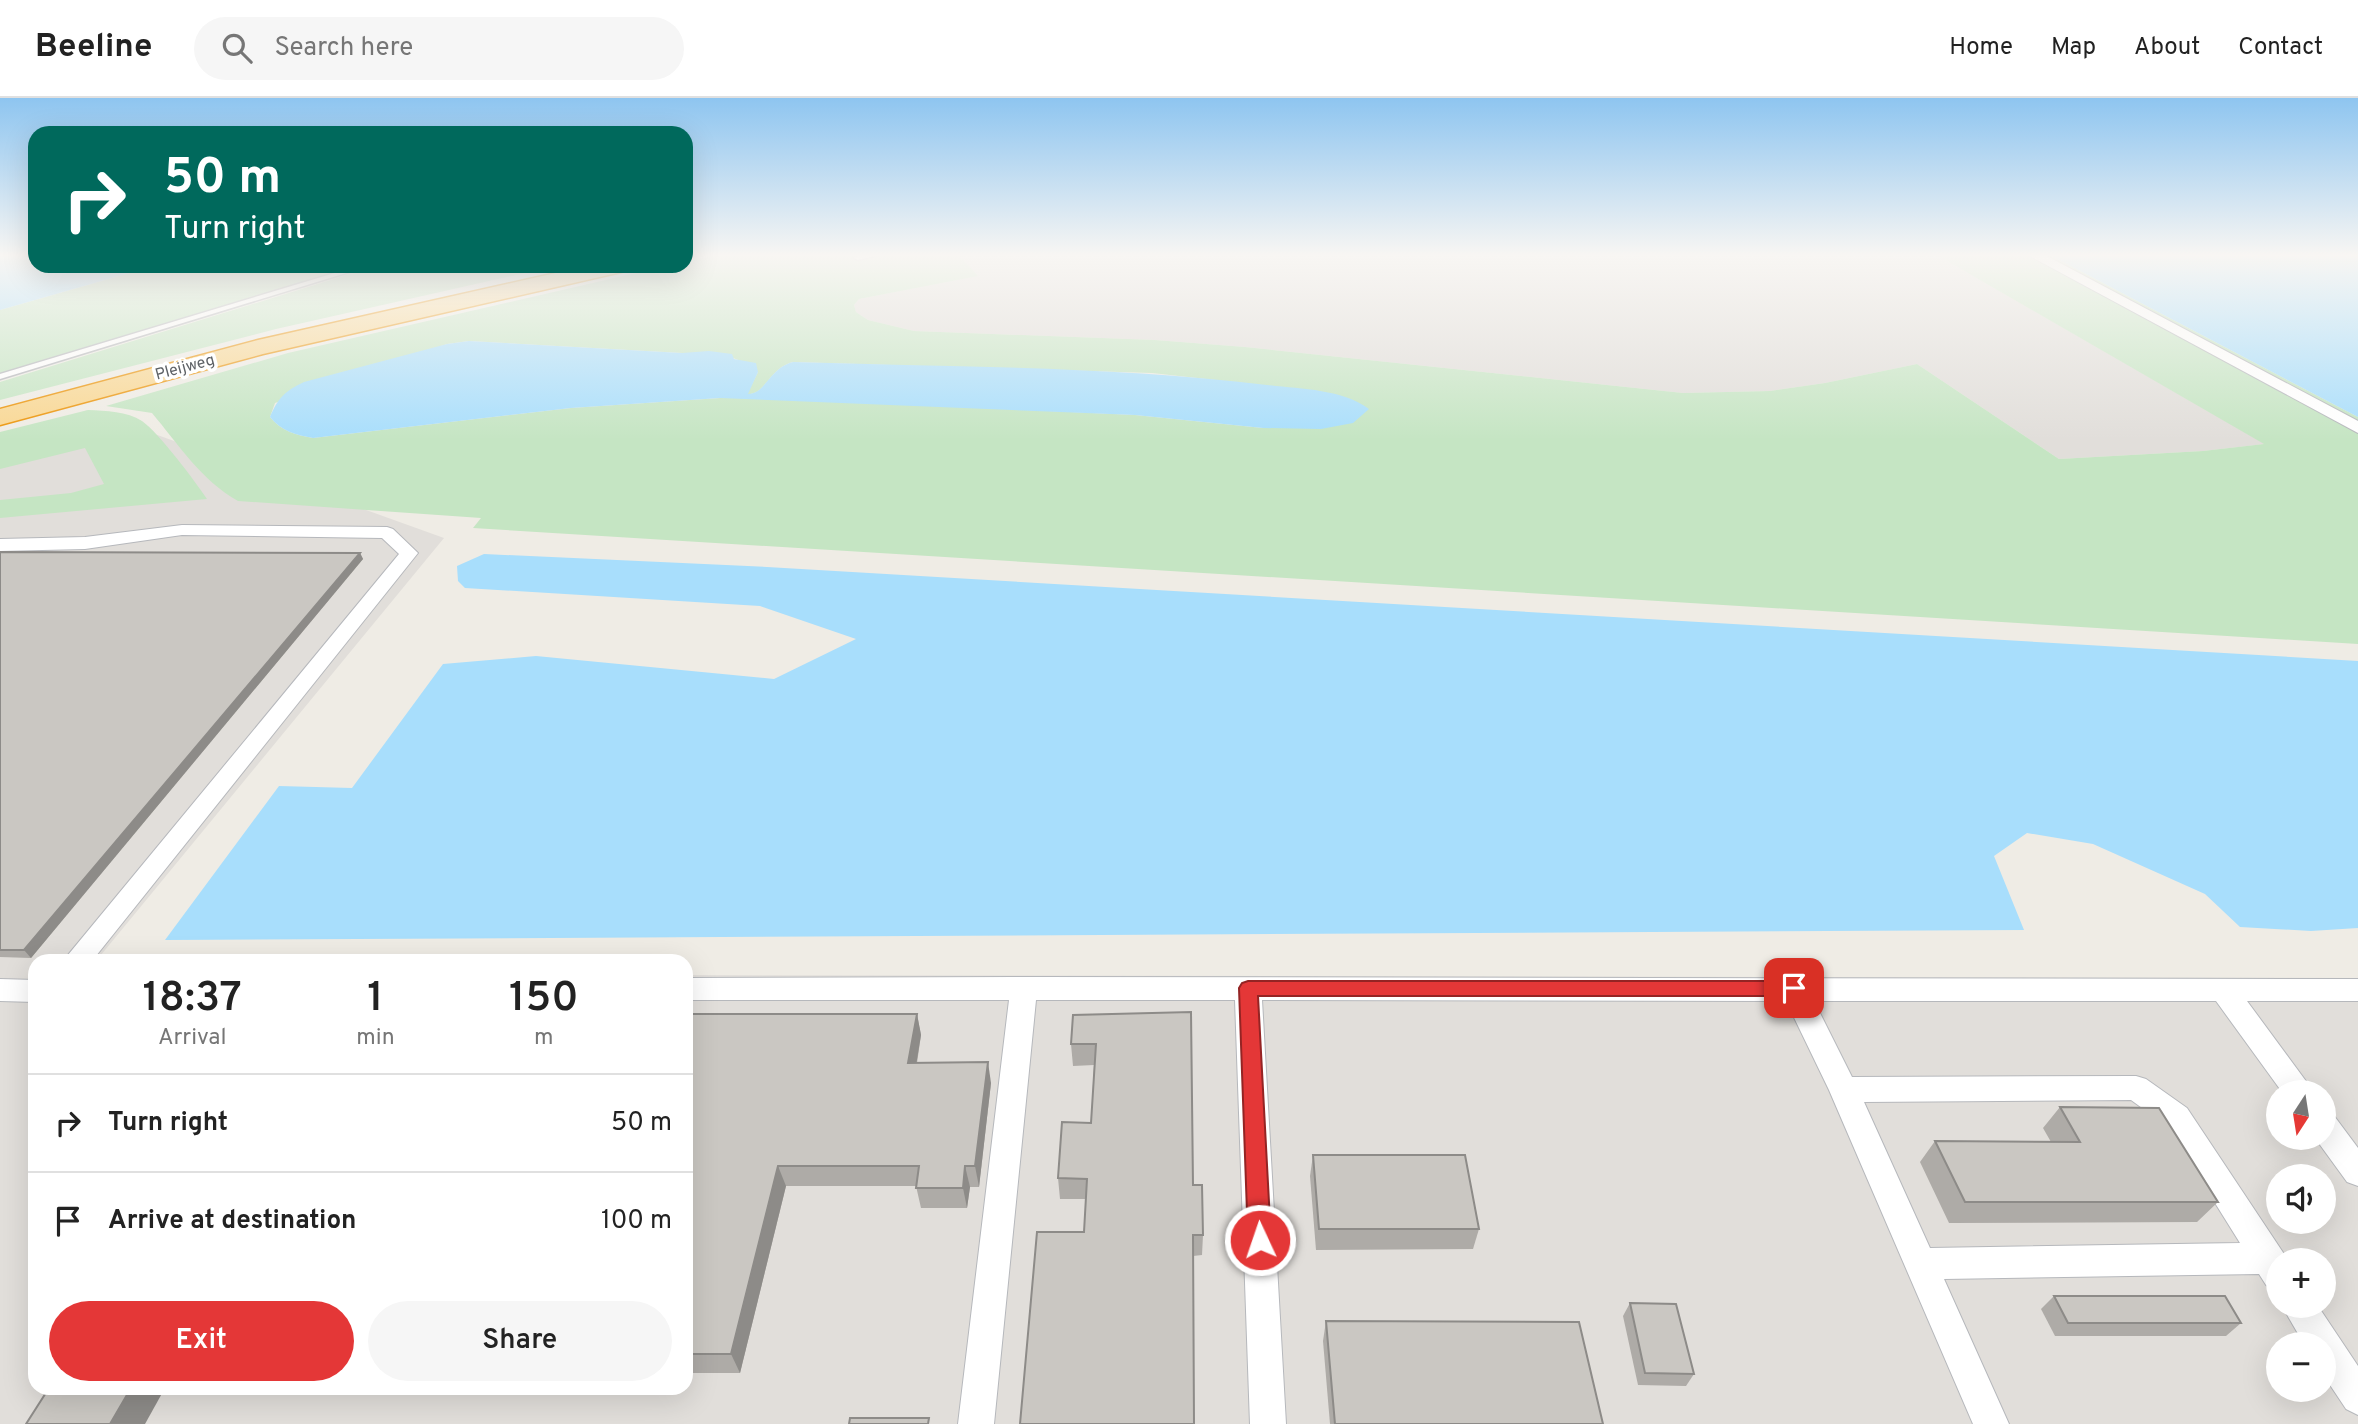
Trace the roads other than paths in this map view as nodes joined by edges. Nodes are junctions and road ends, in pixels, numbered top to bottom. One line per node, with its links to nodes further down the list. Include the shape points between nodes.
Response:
1 (201, 316): 5 (lane)
2 (358, 316): 6 (highway, Pleijweg)
3 (399, 316): 7 (highway, Pleijweg)
4 (2148, 316): 8 (street)
5 (0, 377)
6 (0, 405)
7 (0, 417)
8 (2358, 428)
9 (0, 545): 10 (street, via 85,543 182,530 387,533 409,554)
10 (82, 954)
11 (1024, 988): 12 (street); 14 (street); 28 (street)
12 (1248, 988): 13 (street); 29 (street)
13 (1794, 988): 16 (street); 20 (street)
14 (693, 989)
15 (0, 990): 18 (street)
16 (2222, 990): 17 (street); 19 (street)
17 (2358, 990)
18 (28, 991)
19 (2290, 1080)
20 (1844, 1090): 23 (street, via 2136,1088 2177,1117); 24 (street)
21 (2336, 1142): 22 (street)
22 (2358, 1172)
23 (2266, 1255)
24 (1920, 1264): 25 (street); 30 (street)
25 (2266, 1266)
26 (2336, 1363): 27 (street)
27 (2358, 1398)
28 (976, 1424)
29 (1268, 1424)
30 (1991, 1424)

